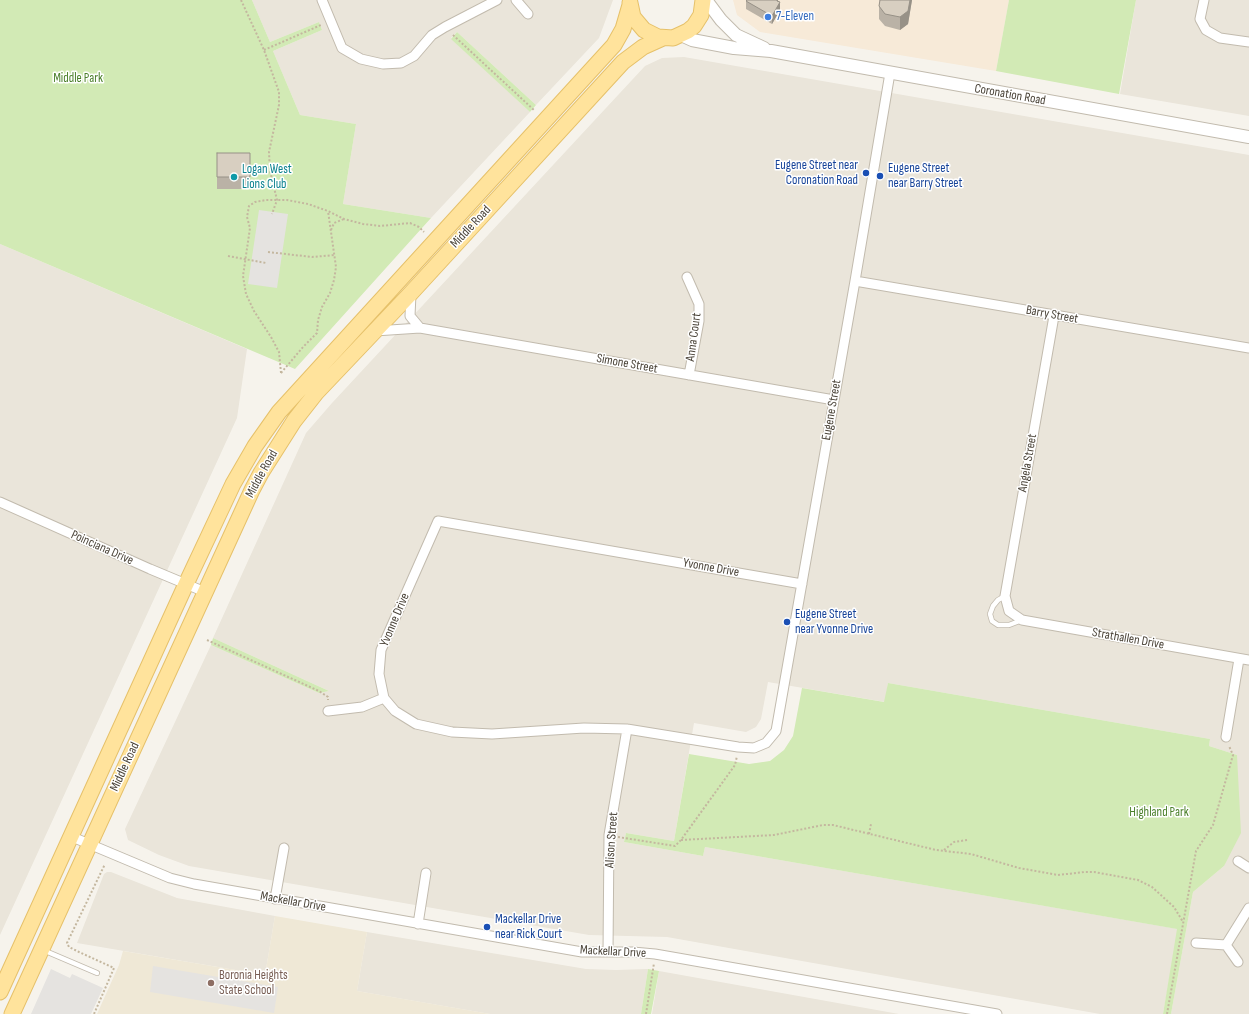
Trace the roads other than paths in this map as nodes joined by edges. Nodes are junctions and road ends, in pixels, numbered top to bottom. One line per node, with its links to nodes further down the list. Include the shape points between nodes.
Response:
1 (322, 0): 2 (street, via 342,48 361,59 383,64 401,63 414,56 432,35)
2 (497, 0)
3 (516, 0): 7 (street)
4 (704, 0): 8 (main road, via 698,21); 11 (street, Coronation Road, via 736,35)
5 (1204, 0): 10 (street, via 1200,19 1206,30 1220,38)
6 (630, 3): 9 (main road, via 633,17 640,26 649,34); 24 (main road, Middle Road, via 623,29 614,46 279,412 233,484)
7 (528, 14)
8 (681, 35): 9 (main road, Middle Road); 11 (street, Coronation Road, via 692,40 734,48)
9 (663, 38): 16 (main road, Middle Road, via 643,47 623,62)
10 (1249, 42)
11 (771, 51): 12 (street, Coronation Road)
12 (890, 73): 13 (street, Coronation Road); 15 (street, Eugene Street)
13 (1249, 137)
14 (687, 277): 21 (street, Anna Court, via 699,304 699,321)
15 (855, 281): 17 (street, Barry Street); 22 (street, Eugene Street)
16 (411, 293): 18 (street, via 410,316); 19 (main road, Middle Road)
17 (1054, 316): 20 (street, Barry Street); 27 (street, Angela Street)
18 (420, 328): 19 (street, Simone Street); 21 (street, Simone Street)
19 (375, 331): 26 (main road, Middle Road, via 316,393 286,434 261,473)
20 (1249, 348)
21 (689, 375): 22 (street, Simone Street)
22 (834, 400): 25 (street, Eugene Street)
23 (0, 502): 24 (street, Poinciana Drive)
24 (186, 584): 26 (street, Poinciana Drive); 36 (main road, Middle Road)
25 (802, 584): 32 (street, Yvonne Drive, via 438,521 381,650 379,674); 34 (street, Eugene Street, via 776,731 766,744 754,748 738,747)
26 (205, 592): 37 (main road, Middle Road)
27 (1005, 596): 28 (street, Angela Street); 29 (lane, via 993,606 990,614 992,621 998,625 1009,625)
28 (1009, 611): 29 (street, Strathallen Drive)
29 (1022, 620): 30 (street, Strathallen Drive)
30 (1239, 659): 31 (street, Strathallen Drive); 35 (street)
31 (1249, 660)
32 (384, 698): 33 (street, via 362,707); 34 (street, via 395,711 416,724 452,732 492,734 584,728)
33 (328, 712)
34 (627, 729): 48 (street, Alison Street, via 609,835)
35 (1226, 737)
36 (70, 836): 37 (street, Mackellar Drive); 51 (main road, Middle Road)
37 (90, 845): 42 (street, Mackellar Drive, via 170,878); 47 (main road, Middle Road)
38 (284, 848): 42 (street)
39 (1238, 861): 40 (street)
40 (1249, 868)
41 (426, 873): 44 (street)
42 (275, 899): 44 (street, Mackellar Drive)
43 (1249, 908): 46 (street)
44 (418, 924): 48 (street, Mackellar Drive, via 582,952)
45 (1196, 943): 46 (street)
46 (1226, 945): 49 (street)
47 (41, 950): 50 (lane); 52 (main road, Middle Road)
48 (608, 952): 53 (street, Mackellar Drive, via 655,954)
49 (1238, 962)
50 (97, 973)
51 (0, 992)
52 (12, 1014)
53 (997, 1014)

